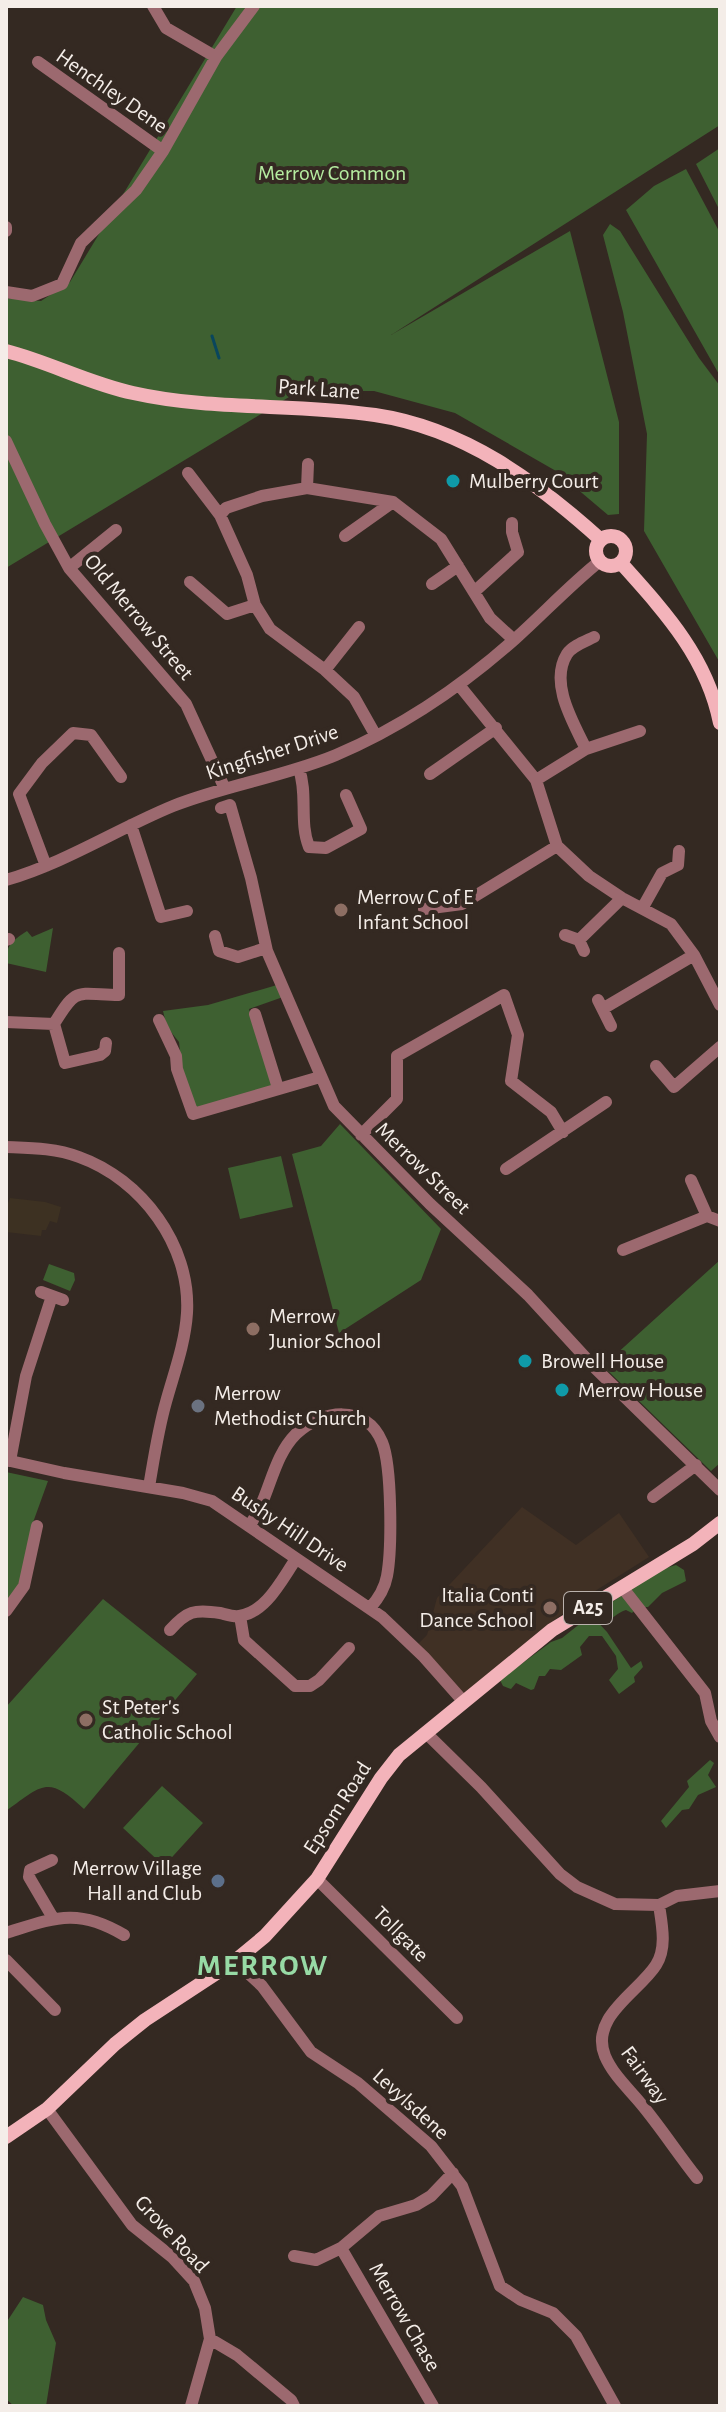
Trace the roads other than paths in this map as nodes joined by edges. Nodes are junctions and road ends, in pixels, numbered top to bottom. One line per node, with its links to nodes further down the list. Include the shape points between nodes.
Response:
1 (153, 6): 3 (street, via 166,28)
2 (254, 6): 3 (street)
3 (216, 57): 5 (street)
4 (38, 62): 5 (street, Henchley Dene)
5 (163, 151): 6 (street, via 136,190 81,243 62,284 32,296)
6 (6, 292)
7 (6, 351): 17 (main road, Park Lane, via 131,393 207,405 376,415 426,428 515,469)
8 (6, 441): 21 (street, Old Merrow Street)
9 (308, 464): 11 (street)
10 (188, 473): 13 (street)
11 (307, 488): 12 (street); 13 (street, via 262,496)
12 (393, 502): 16 (street); 20 (street, via 441,539)
13 (220, 515): 25 (street)
14 (512, 523): 24 (street, via 518,552)
15 (116, 530): 21 (street)
16 (345, 536)
17 (601, 540): 18 (main road, via 596,552); 19 (main road, via 622,540 626,549)
18 (600, 561): 19 (main road); 28 (street, Kingfisher Drive)
19 (621, 563): 31 (main road, via 687,642 706,678)
20 (458, 566): 23 (street); 24 (street)
21 (69, 568): 40 (street, Old Merrow Street, via 186,704)
22 (190, 582): 25 (street, via 227,614)
23 (432, 584)
24 (474, 592): 28 (street, via 490,618)
25 (255, 605): 29 (street, via 270,629)
26 (359, 627): 29 (street)
27 (594, 637): 35 (street, via 568,651 560,672 567,711)
28 (514, 640): 30 (street, Kingfisher Drive)
29 (325, 670): 34 (street, via 354,697)
30 (459, 685): 32 (street); 34 (street, Kingfisher Drive)
31 (720, 723)
32 (496, 728): 37 (street); 39 (street)
33 (640, 731): 35 (street)
34 (376, 736): 36 (street, Kingfisher Drive)
35 (586, 749): 39 (street)
36 (299, 769): 40 (street, Kingfisher Drive); 42 (street, via 303,833 309,847 326,848 361,829)
37 (430, 774)
38 (121, 777): 41 (street, via 91,735 73,733)
39 (536, 780): 45 (street)
40 (225, 789): 44 (street, Kingfisher Drive)
41 (12, 793): 47 (street)
42 (346, 795)
43 (221, 808): 49 (street, Merrow Street, via 230,805)
44 (131, 825): 47 (street, Kingfisher Drive); 54 (street, via 161,917)
45 (557, 846): 51 (street); 53 (street, via 462,904)
46 (679, 851): 52 (street, via 678,865 662,873)
47 (46, 866): 50 (street, Kingfisher Drive)
48 (235, 870): 49 (street)
49 (251, 878): 57 (street, Merrow Street)
50 (6, 880)
51 (622, 898): 52 (street); 55 (street, via 582,945)
52 (643, 907): 59 (street, via 671,924)
53 (424, 909)
54 (187, 911)
55 (565, 935)
56 (215, 936): 57 (street, via 214,952 238,957)
57 (266, 948): 69 (street, Merrow Street)
58 (119, 953): 64 (street, via 119,995 71,997)
59 (694, 955): 60 (street); 65 (street, via 601,1004)
60 (720, 1005)
61 (255, 1014): 70 (street)
62 (159, 1020): 70 (street, via 193,1114)
63 (6, 1022): 64 (street)
64 (54, 1024): 66 (street, via 65,1063 100,1055)
65 (611, 1026)
66 (106, 1043)
67 (720, 1047): 68 (street, via 674,1087)
68 (656, 1066)
69 (320, 1077): 70 (street); 73 (street, Merrow Street, via 334,1106)
70 (278, 1088)
71 (606, 1102): 72 (street)
72 (563, 1132): 73 (street, via 551,1112 511,1081 518,1035 504,995 397,1056 397,1099); 75 (street)
73 (361, 1135): 81 (street, Merrow Street)
74 (6, 1147): 82 (street, via 56,1150 105,1170 143,1198 172,1244 182,1270 187,1311)
75 (506, 1169)
76 (691, 1180): 77 (street)
77 (714, 1219): 78 (street)
78 (623, 1250)
79 (52, 1296): 80 (street, via 31,1353)
80 (8, 1461): 82 (street, Bushy Hill Drive)
81 (696, 1465): 83 (street, Merrow Street); 84 (street)
82 (149, 1487): 87 (street, Bushy Hill Drive, via 212,1501)
83 (720, 1490)
84 (653, 1497)
85 (720, 1523): 89 (main road, Epsom Road / A25)
86 (37, 1526): 91 (street, via 24,1586)
87 (249, 1526): 88 (street, Bushy Hill Drive); 90 (street, via 294,1436 327,1415 365,1420 383,1443 390,1530 387,1575)
88 (296, 1559): 90 (street, Bushy Hill Drive); 92 (street, via 271,1597)
89 (622, 1587): 95 (main road, Epsom Road / A25, via 552,1630); 97 (street, via 705,1693)
90 (370, 1608): 95 (street, Bushy Hill Drive, via 415,1647)
91 (6, 1611)
92 (240, 1616): 93 (street, via 197,1611 187,1613); 94 (street, via 244,1640 295,1686 310,1686 345,1652)
93 (170, 1630)
94 (352, 1666)
95 (463, 1701): 96 (main road, Epsom Road / A25)
96 (426, 1733): 99 (main road, Epsom Road / A25, via 381,1778); 101 (street, via 577,1887 615,1904)
97 (720, 1737)
98 (52, 1860): 102 (street, via 30,1870 29,1877)
99 (317, 1879): 106 (main road, Epsom Road / A25); 108 (street, Tollgate)
100 (720, 1891): 101 (street, via 677,1896)
101 (659, 1905): 112 (street, Fairway, via 663,1947 657,1964 605,2025 604,2053)
102 (53, 1918): 103 (street); 104 (street, via 88,1918)
103 (6, 1933)
104 (124, 1935)
105 (6, 1960): 107 (street)
106 (235, 1961): 109 (main road, Epsom Road / A25, via 145,2020); 111 (street, Levylsdene, via 262,1986 311,2052 421,2135)
107 (55, 2010)
108 (457, 2018)
109 (47, 2109): 110 (main road, Epsom Road / A25); 115 (street, Grove Road, via 132,2225 194,2281)
110 (6, 2137)
111 (453, 2173): 113 (street, Merrow Chase, via 431,2196 379,2216); 119 (street, Levylsdene, via 500,2286 553,2313 576,2336)
112 (697, 2178)
113 (341, 2248): 114 (street, Merrow Chase, via 316,2260); 118 (street, Merrow Chase)
114 (294, 2256)
115 (210, 2339): 116 (street, Grove Road); 117 (street, via 237,2355)
116 (191, 2406)
117 (294, 2406)
118 (433, 2406)
119 (615, 2406)

